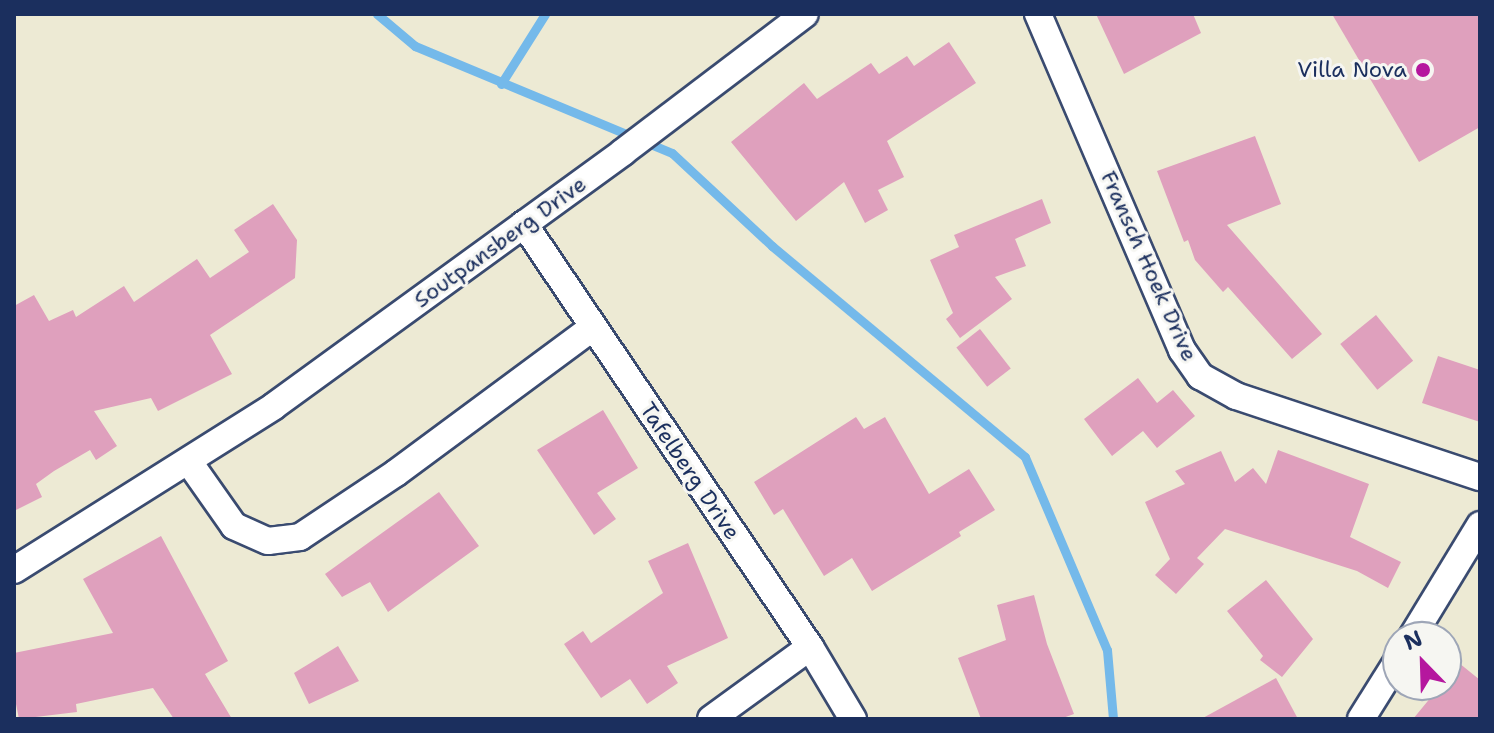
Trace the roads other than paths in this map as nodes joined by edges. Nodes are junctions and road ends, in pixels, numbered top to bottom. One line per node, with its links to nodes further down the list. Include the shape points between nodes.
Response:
1 (805, 14): 3 (street, Soutpansberg Drive)
2 (1038, 14): 6 (street, Fransch Hoek Drive, via 1176,338 1200,376 1236,396)
3 (524, 224): 4 (street, Tafelberg Drive); 5 (street, Soutpansberg Drive)
4 (593, 327): 5 (street, via 300,537 268,541 243,532 224,514); 10 (street, Tafelberg Drive)
5 (189, 462): 8 (street, Soutpansberg Drive)
6 (1480, 477)
7 (1480, 525): 9 (street)
8 (14, 570)
9 (1422, 621)
10 (810, 647): 12 (street); 13 (street, Tafelberg Drive)
11 (1382, 686): 14 (street)
12 (711, 719)
13 (853, 719)
14 (1361, 719)

